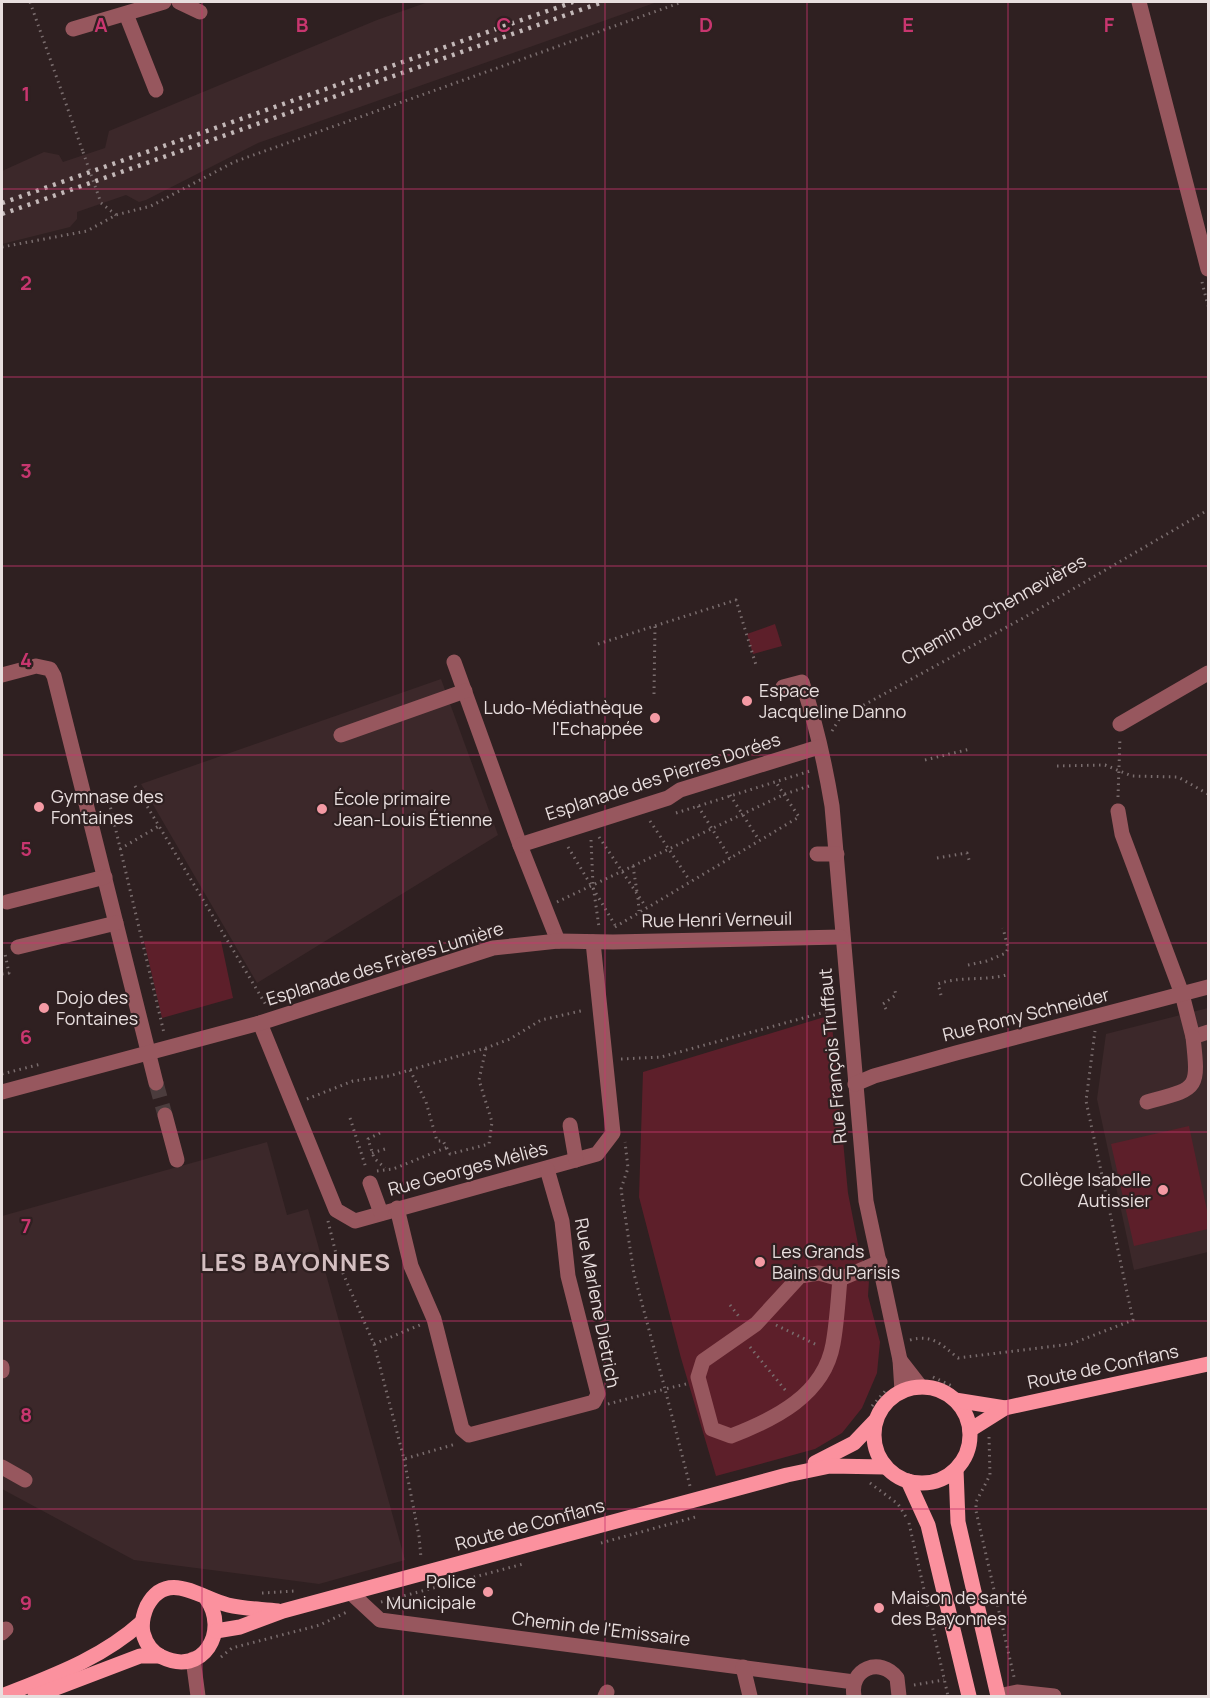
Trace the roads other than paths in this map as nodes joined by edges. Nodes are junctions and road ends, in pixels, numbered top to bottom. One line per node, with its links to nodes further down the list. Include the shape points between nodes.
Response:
1 (164, 2): 5 (street)
2 (179, 2): 4 (street)
3 (1139, 2): 8 (street)
4 (200, 12)
5 (126, 14): 6 (street); 7 (street)
6 (73, 29)
7 (156, 90)
8 (1209, 269)
9 (454, 662): 13 (street)
10 (1209, 673): 14 (street)
11 (2, 675): 21 (street, via 36,666 50,669 54,676)
12 (783, 687): 16 (street, Rue François Truffaut, via 802,682)
13 (465, 691): 15 (street); 18 (street)
14 (1120, 724)
15 (341, 735)
16 (824, 742): 18 (street, Esplanade des Pierres Dorées); 20 (street, Rue François Truffaut)
17 (1118, 811): 29 (street, via 1122,834)
18 (520, 845): 25 (street)
19 (817, 854): 20 (street)
20 (837, 854): 24 (street, Rue François Truffaut)
21 (105, 877): 22 (street); 23 (street)
22 (7, 902)
23 (116, 923): 27 (street); 33 (street)
24 (841, 937): 26 (street, Rue Henri Verneuil); 35 (street, Rue François Truffaut)
25 (558, 940): 26 (street, Esplanade des Frères Lumière); 30 (street, Esplanade des Frères Lumière, via 493,948)
26 (593, 942): 41 (street, Rue Georges Méliès, via 613,1133 597,1154)
27 (11, 949)
28 (1209, 987): 29 (street, Rue Romy Schneider)
29 (1182, 994): 32 (street); 35 (street, Rue Romy Schneider, via 956,1053)
30 (265, 1017): 33 (street, Esplanade des Frères Lumière); 45 (street, Rue Georges Méliès, via 292,1105 336,1210 355,1221)
31 (1209, 1032): 32 (street)
32 (1193, 1037): 37 (street, via 1197,1072 1193,1084 1186,1091)
33 (148, 1054): 34 (street); 36 (street, Esplanade des Frères Lumière)
34 (156, 1083)
35 (855, 1084): 46 (street, Rue François Truffaut, via 866,1201)
36 (2, 1092)
37 (1147, 1102)
38 (165, 1115): 40 (street)
39 (570, 1125): 41 (street)
40 (177, 1160)
41 (576, 1160): 42 (street, Rue Georges Méliès)
42 (547, 1169): 44 (street, Rue Georges Méliès); 44 (street, Rue Marlene Dietrich, via 562,1221 568,1276 598,1394 594,1402 469,1435 462,1429 434,1319 411,1266)
43 (370, 1183): 45 (street)
44 (397, 1208): 45 (street, Rue Georges Méliès)
45 (381, 1213)
46 (880, 1262): 47 (street); 48 (street, Rue François Truffaut)
47 (840, 1279): 47 (street, via 831,1352 814,1386 765,1423 731,1436 712,1429 699,1380 703,1361 761,1318 800,1276 819,1273)
48 (902, 1364): 50 (street); 51 (street)
49 (1209, 1364): 53 (main road, Route de Conflans)
50 (921, 1387): 51 (main road); 52 (main road)
51 (902, 1391): 54 (main road)
52 (958, 1395): 53 (main road, Route de Conflans); 55 (main road)
53 (1005, 1408): 55 (main road, Route de Conflans)
54 (872, 1416): 57 (main road, via 877,1454); 59 (main road, Route de Conflans, via 854,1443)
55 (970, 1430): 58 (main road, via 967,1451)
56 (2, 1467): 60 (street)
57 (885, 1467): 59 (main road, Route de Conflans, via 830,1467); 61 (main road)
58 (956, 1469): 61 (main road, via 933,1482); 77 (main road, via 958,1522)
59 (787, 1475): 62 (main road, Route de Conflans)
60 (25, 1480)
61 (908, 1481): 76 (main road, via 928,1525)
62 (352, 1594): 64 (main road, Route de Conflans); 69 (street, Chemin de l'Emissaire, via 380,1620)
63 (206, 1598): 64 (main road, via 237,1607); 65 (main road, via 196,1590 171,1588 150,1602); 66 (main road, via 213,1608)
64 (283, 1611): 66 (main road, via 240,1627)
65 (142, 1622): 67 (main road, via 146,1642); 72 (main road, via 87,1661)
66 (216, 1631): 68 (main road, via 204,1653)
67 (160, 1656): 68 (main road, via 182,1662); 73 (main road, via 140,1656)
68 (193, 1659): 74 (street)
69 (743, 1667): 70 (street, Chemin de l'Emissaire); 75 (street)
70 (854, 1689): 71 (street, via 863,1670 878,1666 892,1672)
71 (899, 1691)
72 (2, 1696)
73 (35, 1696)
74 (198, 1696)
75 (750, 1696)
76 (969, 1696)
77 (998, 1696): 78 (street, via 1017,1692)
78 (1054, 1696)

